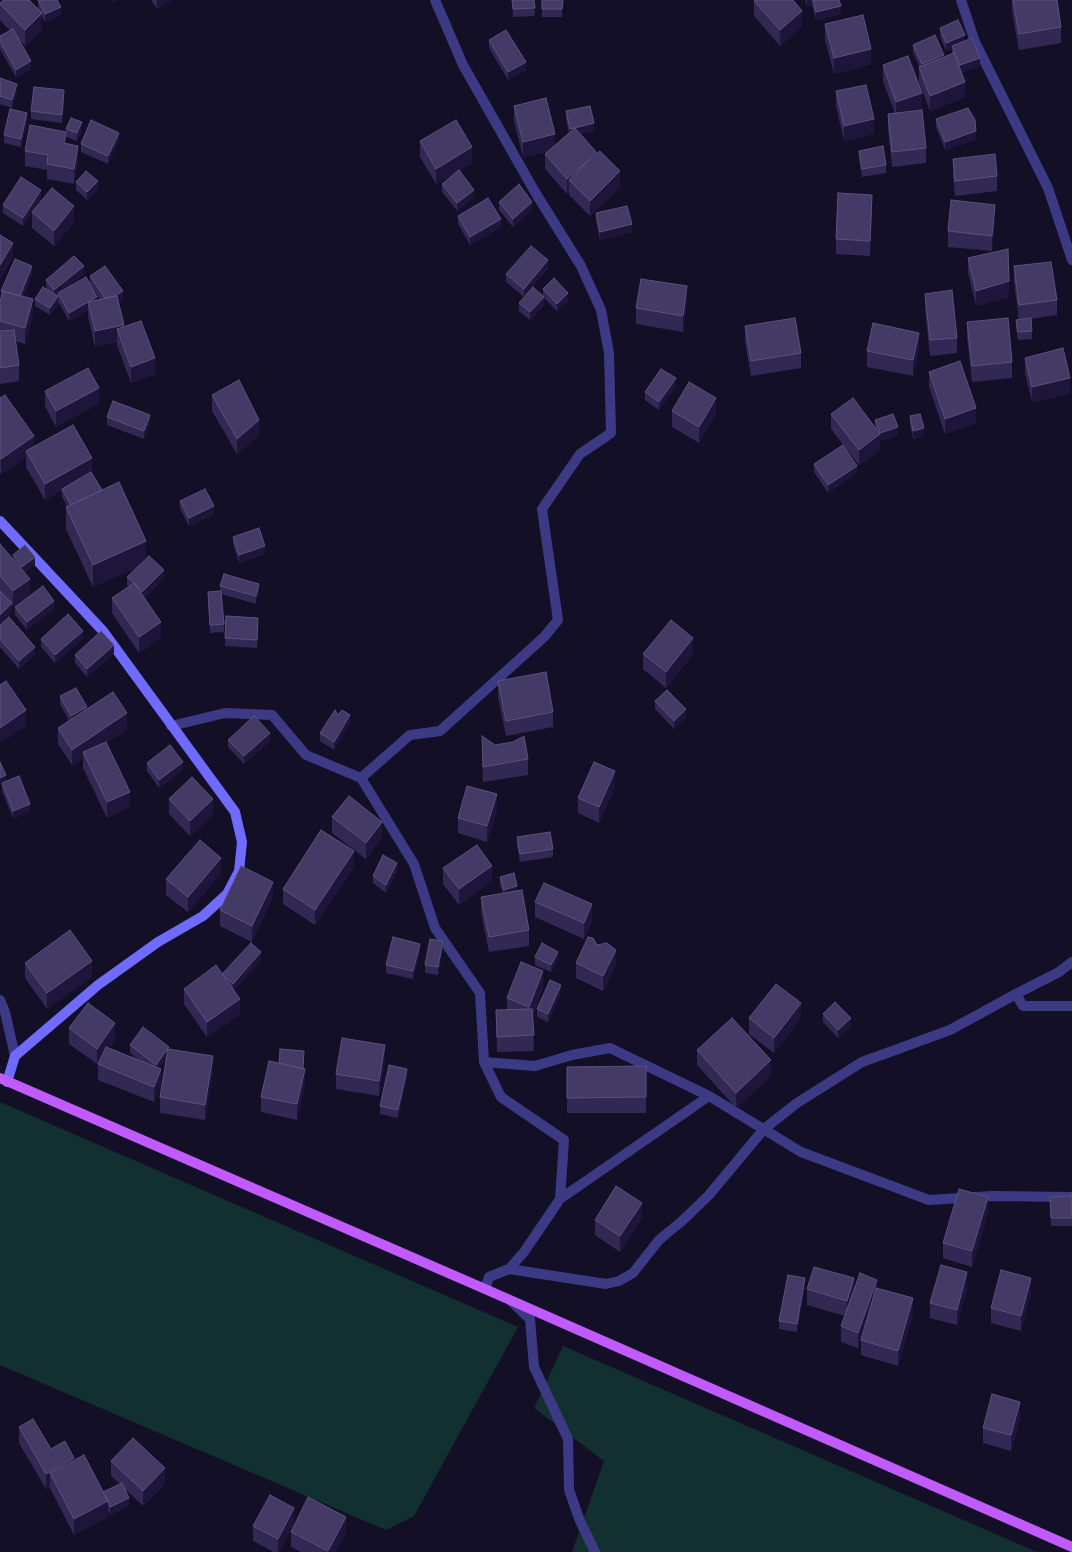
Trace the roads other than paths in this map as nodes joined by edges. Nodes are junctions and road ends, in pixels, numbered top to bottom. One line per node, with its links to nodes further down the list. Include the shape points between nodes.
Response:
1 (435, 0): 6 (street, via 463,65 535,192 581,266 601,310 609,353 611,433 580,454 542,509 558,620 544,636 440,731 410,735)
2 (961, 0): 3 (street, via 975,42 1048,188)
3 (1072, 260)
4 (0, 521): 5 (street, via 103,632)
5 (171, 726): 6 (street, via 225,713 272,715 306,755); 11 (street, via 235,812 242,842 239,872 228,894 203,916 118,969)
6 (361, 778): 12 (street, via 414,864 435,928 480,992)
7 (1072, 962): 8 (street)
8 (1016, 994): 10 (street, via 1023,1006); 15 (street, via 950,1030 862,1062 797,1103)
9 (0, 1000): 11 (street)
10 (1072, 1006)
11 (15, 1056): 13 (street)
12 (484, 1062): 14 (street, via 535,1066 572,1055 610,1048); 17 (street, via 501,1097 564,1140)
13 (4, 1080): 19 (main road)
14 (709, 1096): 15 (street); 17 (street)
15 (764, 1129): 16 (street, via 801,1152 929,1200 992,1196); 18 (street, via 709,1195 659,1240 633,1273 619,1281 606,1284)
16 (1072, 1197)
17 (560, 1199): 18 (street, via 524,1252)
18 (509, 1269): 19 (street, via 489,1277)
19 (485, 1289): 20 (main road)
20 (510, 1300): 21 (main road); 22 (street, via 530,1319 534,1367 568,1439 569,1490)
21 (1072, 1547)
22 (594, 1552)

